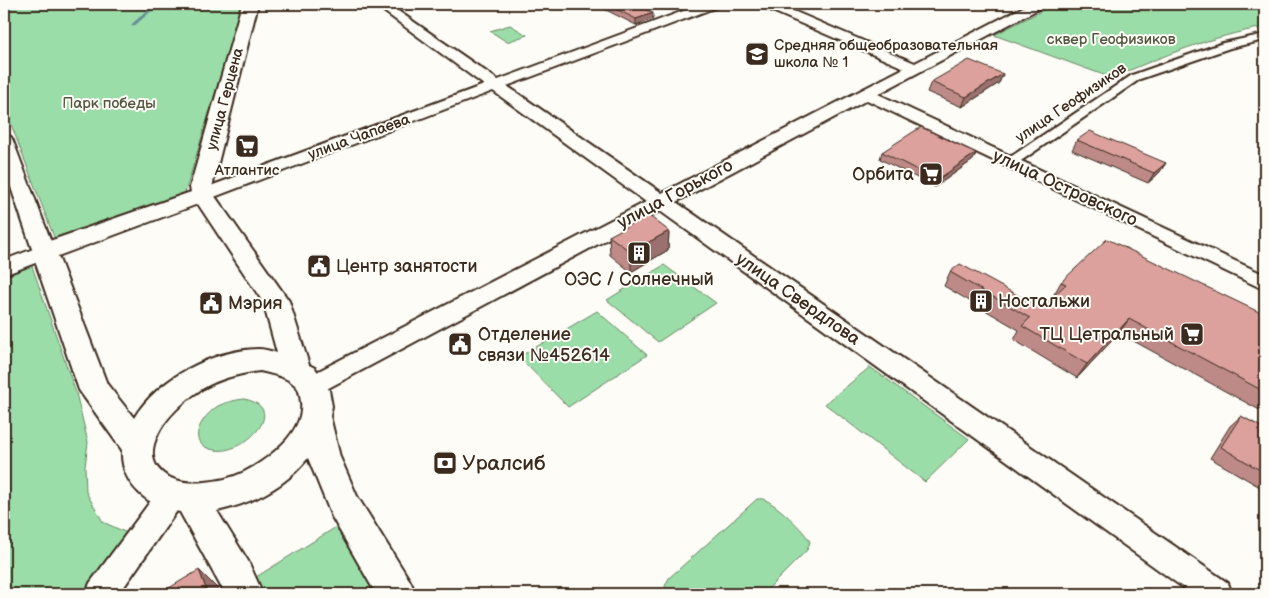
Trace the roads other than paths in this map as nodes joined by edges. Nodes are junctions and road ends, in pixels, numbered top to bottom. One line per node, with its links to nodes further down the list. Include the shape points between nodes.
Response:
1 (250, 4): 12 (main road, улица Герцена, via 201,187)
2 (380, 4): 8 (street, улица Свердлова)
3 (713, 4): 8 (street, улица Чапаева)
4 (767, 4): 7 (street)
5 (1038, 4): 7 (street, улица Горького)
6 (1265, 37): 11 (street, улица Геофизиков, via 1227,45 1136,77)
7 (915, 68): 9 (street, улица Горького)
8 (497, 85): 12 (street, улица Чапаева); 13 (street, улица Свердлова)
9 (866, 94): 11 (street, улица Островского); 13 (street, улица Горького)
10 (4, 141): 14 (main road)
11 (1010, 162): 16 (street, улица Островского)
12 (203, 195): 14 (main road, улица Чапаева); 17 (main road, via 276,301)
13 (662, 202): 17 (street, улица Горького); 23 (street, улица Свердлова)
14 (44, 252): 15 (street, улица Чапаева); 18 (main road, via 94,390)
15 (4, 268)
16 (1265, 283)
17 (308, 390): 18 (main road, via 280,362 260,360 216,369 174,393 145,428); 19 (main road, via 307,436 292,456 245,488 218,496); 22 (main road, via 324,457 344,506)
18 (138, 446): 19 (main road, via 142,474 153,487)
19 (181, 498): 20 (street); 21 (main road, via 236,574)
20 (101, 594)
21 (244, 594)
22 (397, 594)
23 (1217, 594)

